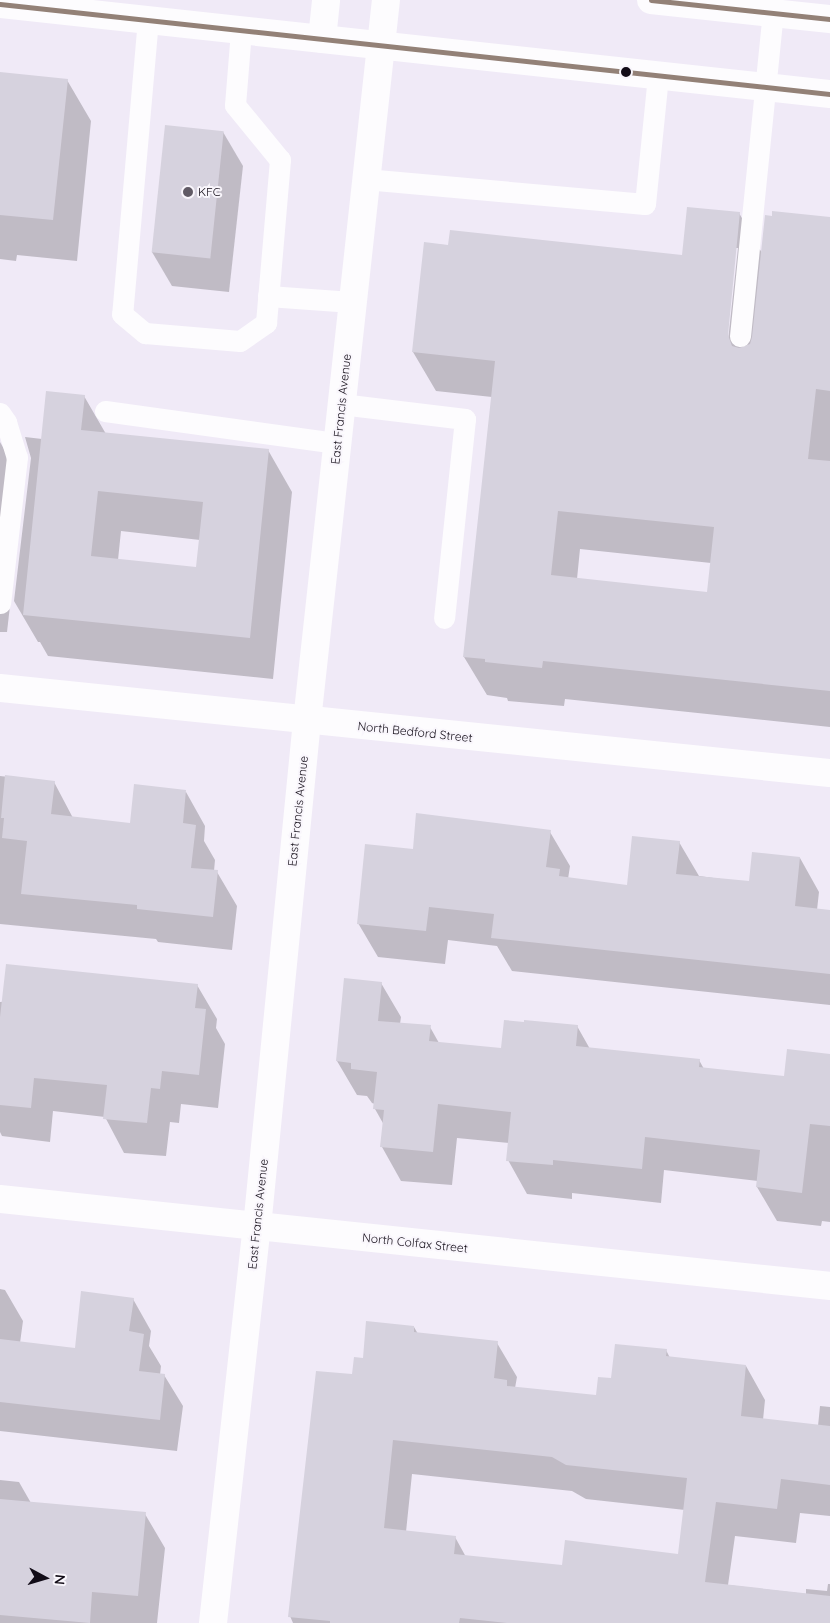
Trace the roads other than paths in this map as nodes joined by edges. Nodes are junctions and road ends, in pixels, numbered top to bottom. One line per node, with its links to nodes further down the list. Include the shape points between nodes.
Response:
1 (326, 0): 9 (street)
2 (386, 0): 10 (street, East Francis Avenue)
3 (651, 0): 5 (street)
4 (0, 4): 6 (street)
5 (773, 13): 7 (street); 12 (lane)
6 (148, 19): 8 (street); 15 (lane, via 122,314 144,333 240,341 266,323)
7 (830, 19)
8 (241, 30): 9 (street); 15 (lane, via 235,105 280,160)
9 (322, 39): 10 (street)
10 (381, 45): 11 (street); 14 (street, East Francis Avenue)
11 (658, 75): 12 (street); 14 (lane, via 645,204)
12 (764, 87): 13 (street); 17 (lane)
13 (830, 94)
14 (365, 179): 16 (street, East Francis Avenue)
15 (268, 296): 16 (lane)
16 (352, 302): 18 (street, East Francis Avenue)
17 (740, 336)
18 (341, 404): 21 (street, East Francis Avenue); 23 (lane, via 465,419)
19 (105, 411): 21 (lane)
20 (0, 413): 22 (lane, via 17,457)
21 (337, 442): 25 (street, East Francis Avenue)
22 (0, 603)
23 (444, 618)
24 (0, 688): 25 (street, North Bedford Street)
25 (307, 721): 26 (street, North Bedford Street); 28 (street, East Francis Avenue)
26 (830, 773)
27 (0, 1200): 28 (street, North Colfax Street)
28 (257, 1227): 29 (street, North Colfax Street); 30 (street, East Francis Avenue)
29 (830, 1286)
30 (213, 1623)

